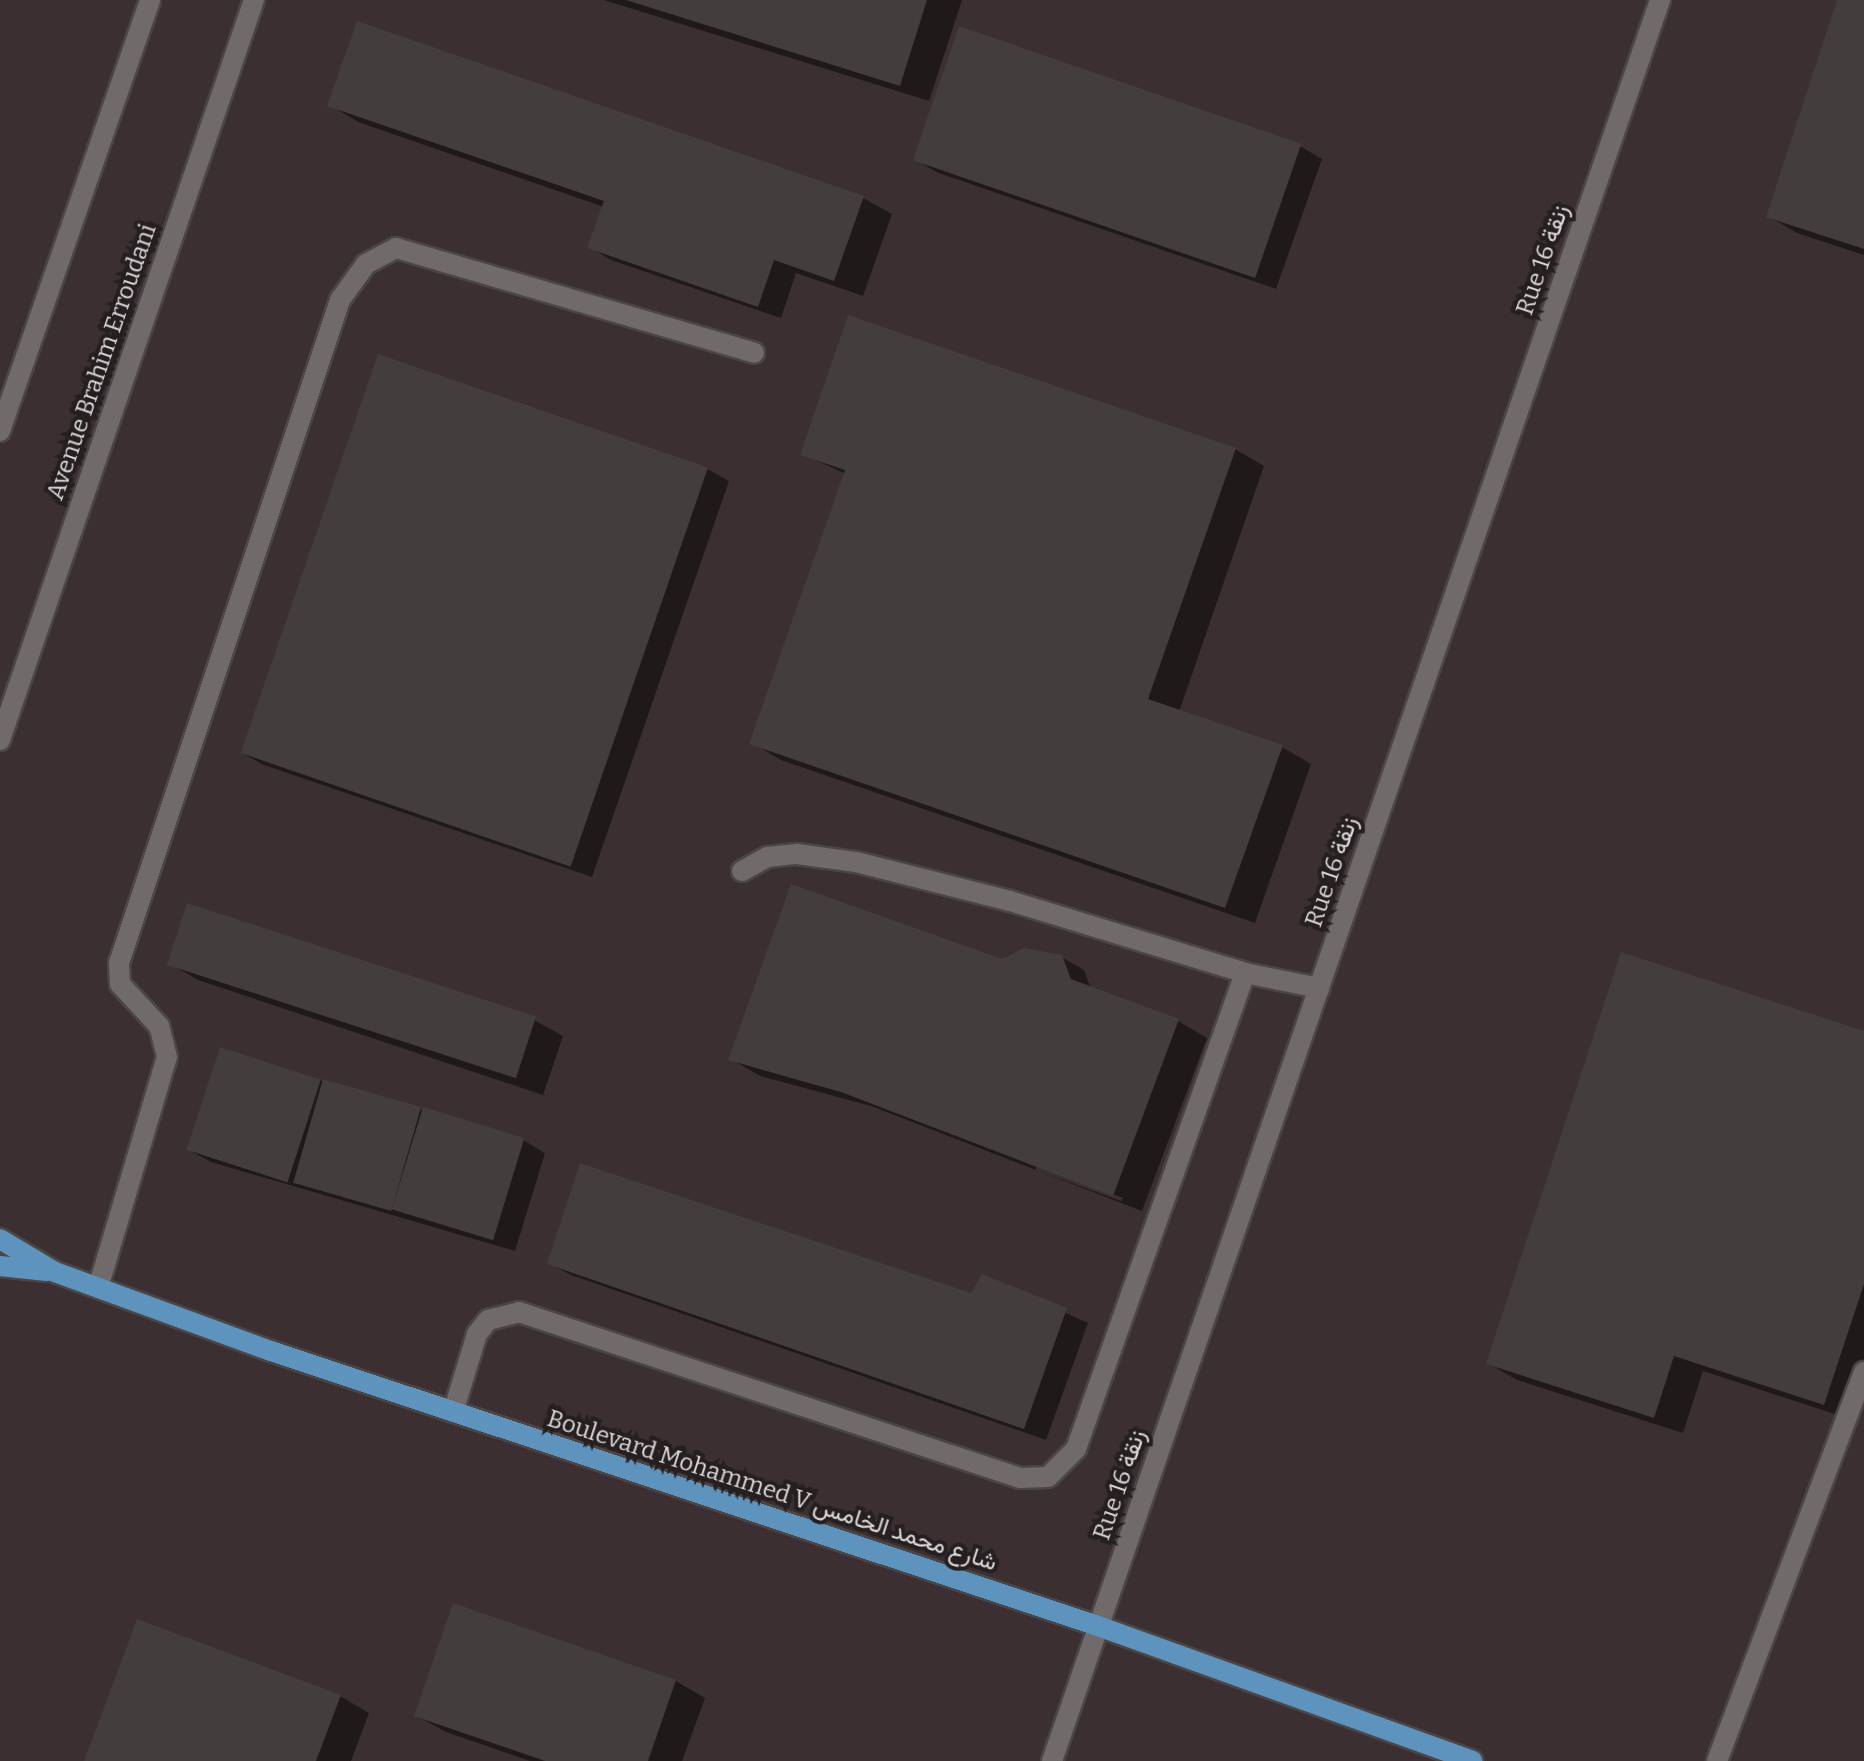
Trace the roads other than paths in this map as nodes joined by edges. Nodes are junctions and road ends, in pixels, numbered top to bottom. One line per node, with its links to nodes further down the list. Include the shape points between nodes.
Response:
1 (150, 0): 5 (street)
2 (254, 0): 6 (street, Avenue Brahim Erroudani)
3 (1660, 0): 9 (street, Rue 16 زنقة)
4 (754, 353): 13 (street, via 396,248 366,264 340,300 119,963 120,984 159,1026 167,1057)
5 (0, 431)
6 (0, 740)
7 (742, 871): 8 (street, via 767,857 797,854 856,862 1071,918)
8 (1245, 973): 9 (street); 15 (street, via 1076,1449 1048,1477 1020,1478 519,1312 488,1320 477,1334)
9 (1319, 988): 16 (street, Rue 16 زنقة)
10 (0, 1239): 12 (main road, Boulevard Mohammed V شارع محمد الخامس)
11 (0, 1266): 12 (main road, Boulevard Mohammed V شارع محمد الخامس)
12 (55, 1272): 13 (main road, Boulevard Mohammed V شارع محمد الخامس)
13 (98, 1288): 15 (main road, Boulevard Mohammed V شارع محمد الخامس)
14 (1864, 1372): 19 (street)
15 (453, 1412): 16 (main road, Boulevard Mohammed V شارع محمد الخامس)
16 (1098, 1626): 17 (street, Rue 16 زنقة); 18 (main road, Boulevard Mohammed V شارع محمد الخامس)
17 (1052, 1761)
18 (1472, 1761)
19 (1717, 1761)

